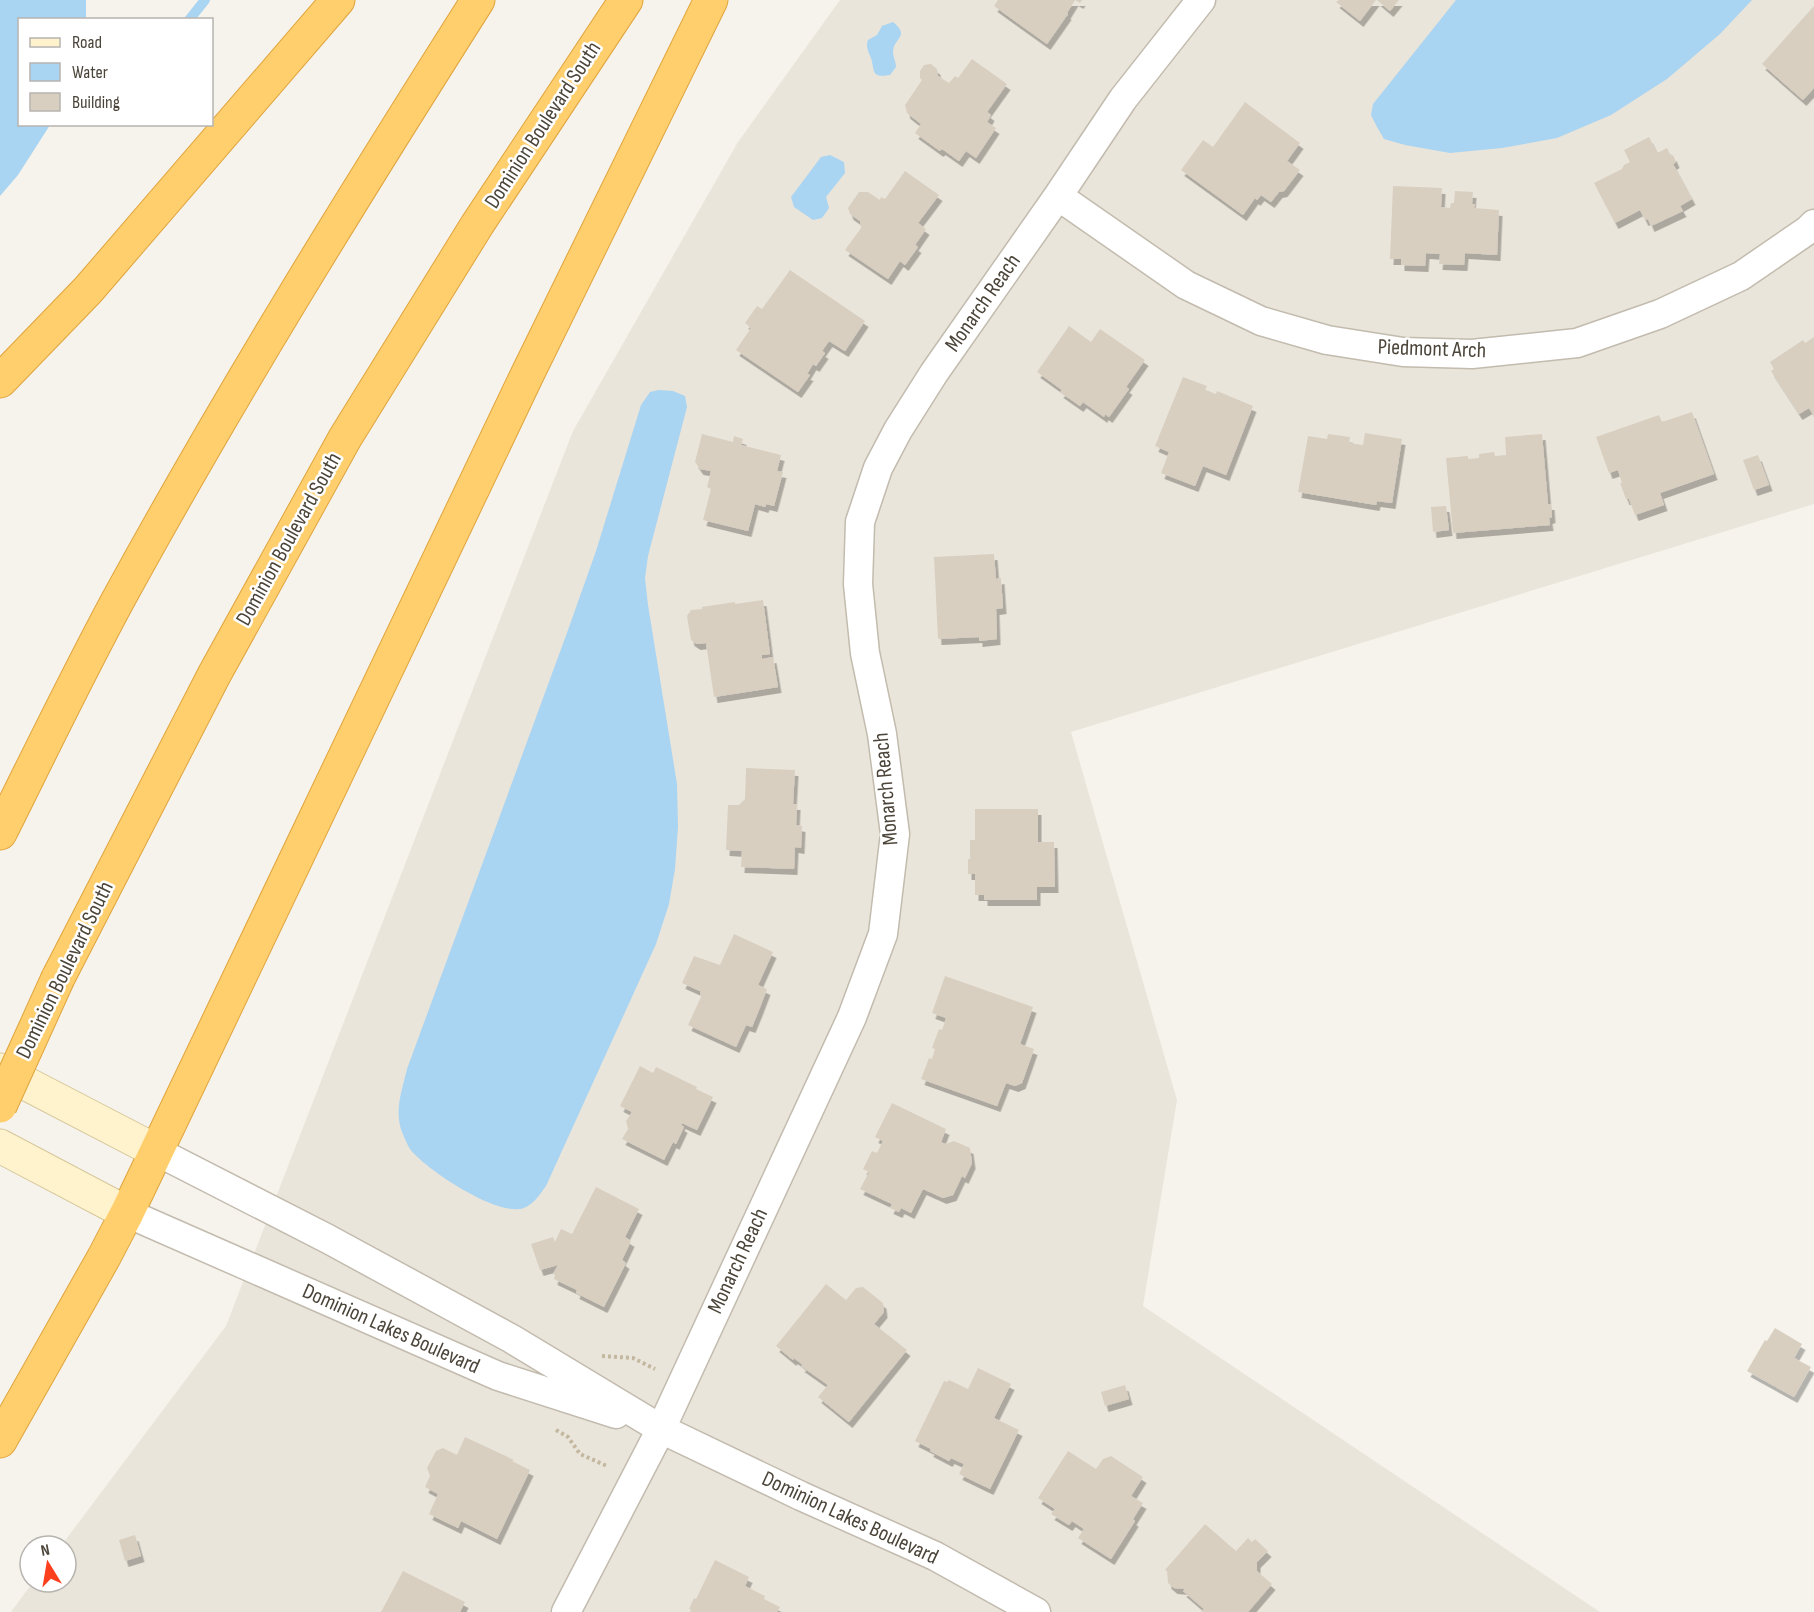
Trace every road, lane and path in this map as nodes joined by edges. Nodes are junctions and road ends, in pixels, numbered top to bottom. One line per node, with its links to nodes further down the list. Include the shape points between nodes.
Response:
1 (338, 0): 8 (highway, via 88,290)
2 (478, 0): 9 (highway, via 244,378 118,602)
3 (626, 0): 11 (highway, Dominion Boulevard South, bridge, via 477,225 345,438 214,675 58,978)
4 (711, 0): 13 (highway)
5 (1201, 0): 6 (street, Monarch Reach, via 1124,99)
6 (1058, 196): 7 (street, Piedmont Arch, via 1186,285 1261,321 1327,340 1402,352 1472,354 1577,343 1660,314 1741,276); 15 (street, Monarch Reach, via 898,430 878,468 860,522 858,584 895,834 884,934 852,1017)
7 (1814, 224)
8 (0, 381)
9 (0, 833)
10 (0, 1070): 13 (main road)
11 (0, 1106)
12 (0, 1146): 14 (main road)
13 (156, 1151): 14 (highway); 15 (street, Dominion Lakes Boulevard, via 512,1339)
14 (127, 1213): 15 (street, Dominion Lakes Boulevard, via 498,1376); 16 (highway)
15 (661, 1429): 17 (street, Monarch Reach); 18 (street, Dominion Lakes Boulevard, via 935,1556)
16 (0, 1441)
17 (566, 1612)
18 (1036, 1612)

